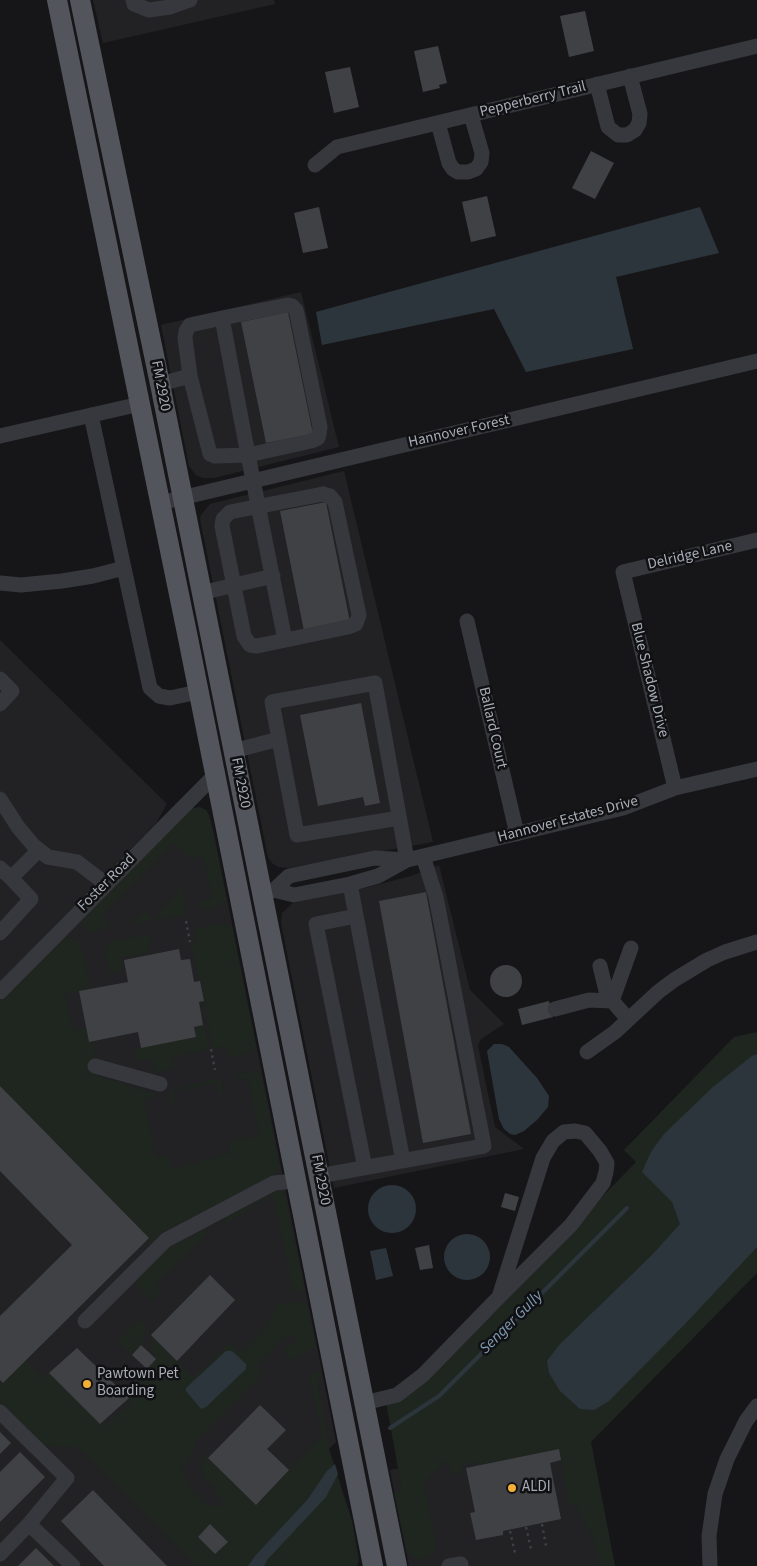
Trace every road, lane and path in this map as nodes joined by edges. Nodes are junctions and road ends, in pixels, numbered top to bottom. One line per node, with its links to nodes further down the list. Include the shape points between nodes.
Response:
1 (57, 0): 15 (main road, FM 2920 / FM 2920)
2 (80, 0): 14 (main road, FM 2920 / FM 2920)
3 (133, 0): 4 (street, via 134,4 149,10)
4 (190, 0)
5 (757, 46): 6 (street, Pepperberry Trail)
6 (630, 76): 7 (street, Pepperberry Trail); 7 (street, via 640,114 635,130 626,135 618,135 608,127)
7 (598, 84): 8 (street, Pepperberry Trail)
8 (471, 115): 9 (street, Pepperberry Trail); 9 (street, via 482,154 476,169 468,172 458,172 449,163)
9 (438, 123): 10 (street, Pepperberry Trail, via 337,147)
10 (315, 165)
11 (222, 318): 13 (street, via 188,328 185,338); 18 (street); 18 (street, via 288,305 296,310 320,427 318,438 311,441)
12 (757, 361): 19 (street, Hannover Forest)
13 (190, 376): 14 (street); 18 (street, via 210,454)
14 (160, 384): 20 (main road, FM 2920 / FM 2920)
15 (140, 404): 16 (street); 21 (main road, FM 2920 / FM 2920)
16 (91, 415): 17 (street); 24 (street)
17 (0, 436)
18 (248, 454): 19 (street)
19 (254, 481): 20 (street, Hannover Forest); 22 (street)
20 (182, 498): 21 (street, Hannover Forest); 29 (main road, FM 2920 / FM 2920)
21 (160, 504): 33 (main road, FM 2920 / FM 2920)
22 (259, 505): 26 (street); 28 (street, via 230,512 223,519); 31 (street, via 323,494 330,496 335,502 359,615 356,624 348,628)
23 (757, 540): 25 (street, Delridge Lane)
24 (124, 568): 27 (street, via 62,581 21,585); 33 (street, via 150,688 159,696 170,698)
25 (623, 572): 39 (street, Blue Shadow Drive)
26 (273, 576): 28 (street); 31 (street)
27 (0, 583)
28 (234, 584): 29 (street); 31 (street, via 244,636 250,645)
29 (201, 593): 36 (main road, FM 2920 / FM 2920)
30 (467, 621): 42 (street, Ballard Court)
31 (285, 640)
32 (0, 678): 34 (street, via 12,691)
33 (198, 692): 38 (main road, FM 2920 / FM 2920)
34 (0, 704)
35 (279, 739): 36 (street); 41 (street, via 297,835); 41 (street, via 272,702 375,683)
36 (234, 751): 49 (main road, FM 2920 / FM 2920)
37 (757, 768): 39 (street, Hannover Estates Drive)
38 (215, 774): 47 (street, Foster Road); 69 (main road, FM 2920 / FM 2920)
39 (675, 788): 42 (street, Hannover Estates Drive, via 623,808)
40 (0, 800): 43 (street)
41 (399, 818): 45 (street)
42 (517, 834): 44 (street, Hannover Estates Drive)
43 (38, 850): 46 (street); 47 (street, via 48,857 77,862)
44 (423, 856): 45 (street, Hannover Estates Drive); 66 (street, via 436,897 484,1146)
45 (407, 860): 48 (street, Hannover Estates Drive, via 378,876); 49 (street, Hannover Estates Drive, via 375,858 289,876)
46 (6, 873): 52 (street, via 32,899)
47 (106, 884): 57 (street, Foster Road)
48 (350, 884): 49 (street, Hannover Estates Drive, via 294,895); 50 (street)
49 (268, 892): 68 (main road, FM 2920 / FM 2920)
50 (356, 916): 66 (street); 67 (street, via 316,924)
51 (186, 921): 53 (path)
52 (0, 932)
53 (190, 942)
54 (757, 942): 60 (street, via 725,952 690,969)
55 (631, 948): 58 (street)
56 (600, 966): 58 (street, via 607,995)
57 (0, 992)
58 (612, 1001): 59 (street, via 589,1000); 60 (street)
59 (555, 1009)
60 (628, 1019): 62 (street)
61 (211, 1049): 64 (path)
62 (587, 1052)
63 (95, 1066): 65 (street)
64 (215, 1070)
65 (160, 1084)
66 (403, 1160): 67 (street)
67 (365, 1168): 68 (street)
68 (319, 1176): 72 (main road, FM 2920 / FM 2920)
69 (296, 1180): 71 (street, via 274,1183 166,1240); 84 (main road, FM 2920 / FM 2920)
70 (499, 1297): 70 (street, via 572,1225 603,1182 607,1163 584,1133 564,1132 553,1141 543,1158); 72 (street, via 423,1375 397,1395)
71 (85, 1321)
72 (364, 1403): 85 (main road, FM 2920 / FM 2920)
73 (757, 1406): 86 (street, via 727,1460 715,1494 709,1536)
74 (0, 1412): 75 (street, via 67,1478)
75 (29, 1524): 82 (street); 83 (street)
76 (542, 1524): 79 (path)
77 (526, 1527): 80 (path)
78 (510, 1531): 81 (path)
79 (546, 1546)
80 (531, 1549)
81 (515, 1553)
82 (0, 1554)
83 (73, 1566)
84 (373, 1566)
85 (397, 1566)
86 (710, 1566)

